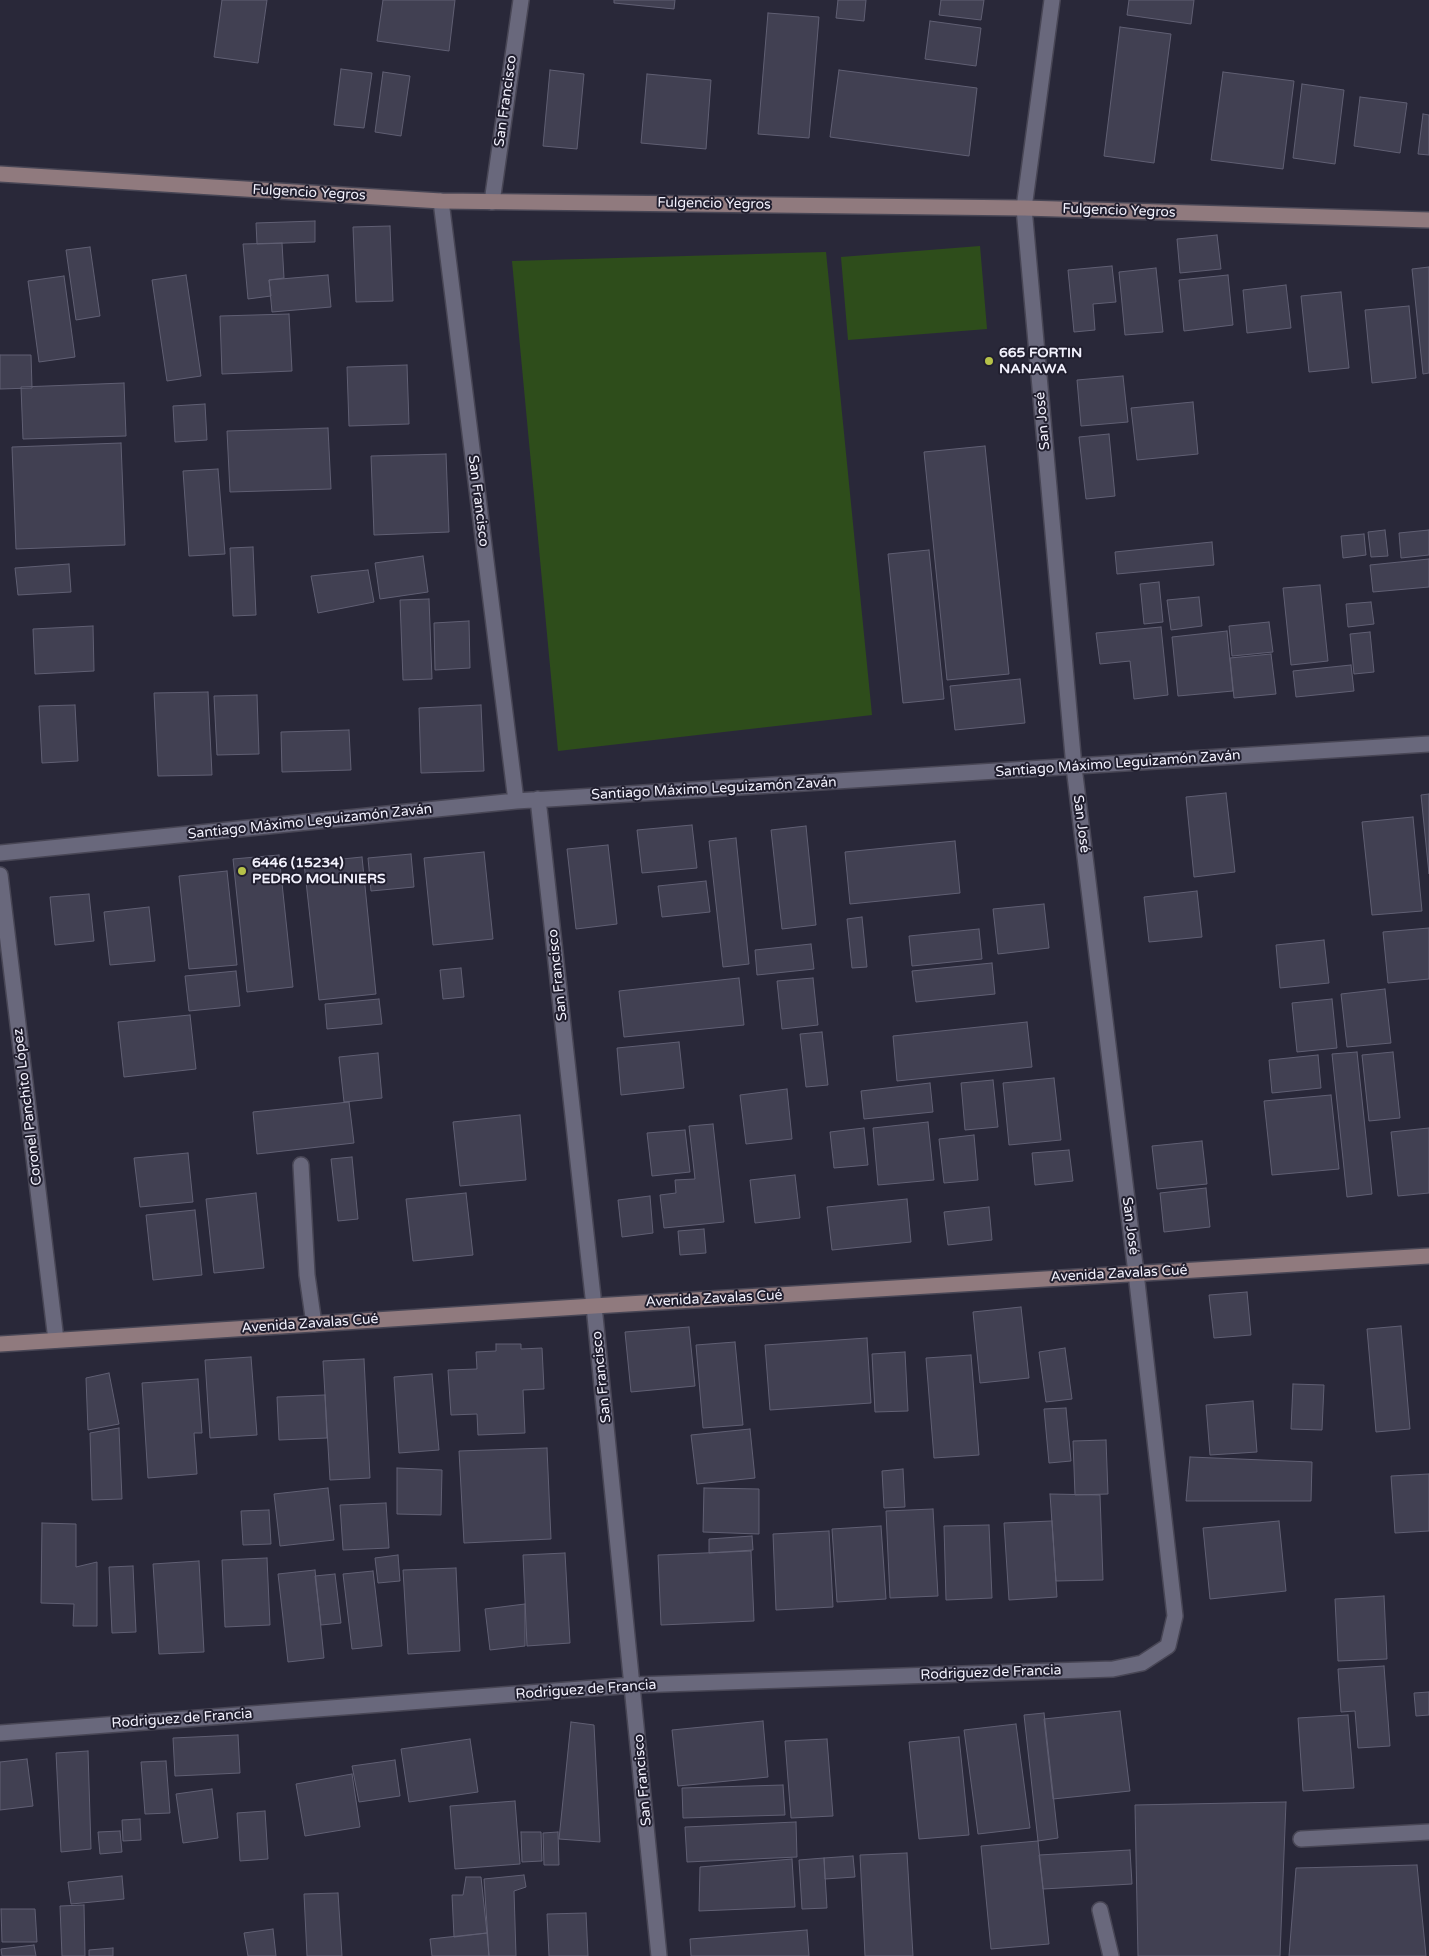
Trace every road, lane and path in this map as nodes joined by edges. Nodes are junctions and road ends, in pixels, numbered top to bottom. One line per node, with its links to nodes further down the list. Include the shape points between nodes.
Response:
1 (521, 0): 5 (street, San Francisco)
2 (1052, 0): 6 (street, San José)
3 (0, 174): 4 (main road, Fulgencio Yegros)
4 (441, 201): 5 (main road, Fulgencio Yegros); 11 (street, San Francisco)
5 (492, 202): 6 (main road, Fulgencio Yegros)
6 (1024, 208): 7 (main road, Fulgencio Yegros); 9 (street, San José)
7 (1429, 220)
8 (1429, 744): 9 (street, Santiago Máximo Leguizamón Zaván)
9 (1074, 767): 10 (street, Santiago Máximo Leguizamón Zaván); 16 (street, San José)
10 (538, 799): 11 (street, Santiago Máximo Leguizamón Zaván); 17 (street, San Francisco)
11 (516, 800): 12 (street, Santiago Máximo Leguizamón Zaván)
12 (0, 853)
13 (0, 875): 19 (street, Coronel Panchito López)
14 (301, 1165): 18 (street, via 307,1275)
15 (1429, 1256): 16 (main road, Avenida Zavalas Cué)
16 (1136, 1273): 17 (main road, Avenida Zavalas Cué); 21 (street, San José, via 1176,1616)
17 (594, 1306): 18 (main road, Avenida Zavalas Cué); 22 (street, San Francisco)
18 (314, 1324): 19 (main road, Avenida Zavalas Cué)
19 (56, 1340): 20 (main road, Avenida Zavalas Cué)
20 (0, 1344)
21 (1168, 1646): 22 (street, Rodriguez de Francia, via 1142,1664 1113,1669)
22 (634, 1685): 23 (street, Rodriguez de Francia); 27 (street, San Francisco)
23 (0, 1733)
24 (1429, 1832): 25 (street)
25 (1301, 1839)
26 (1100, 1910): 28 (street)
27 (659, 1956)
28 (1111, 1956)

